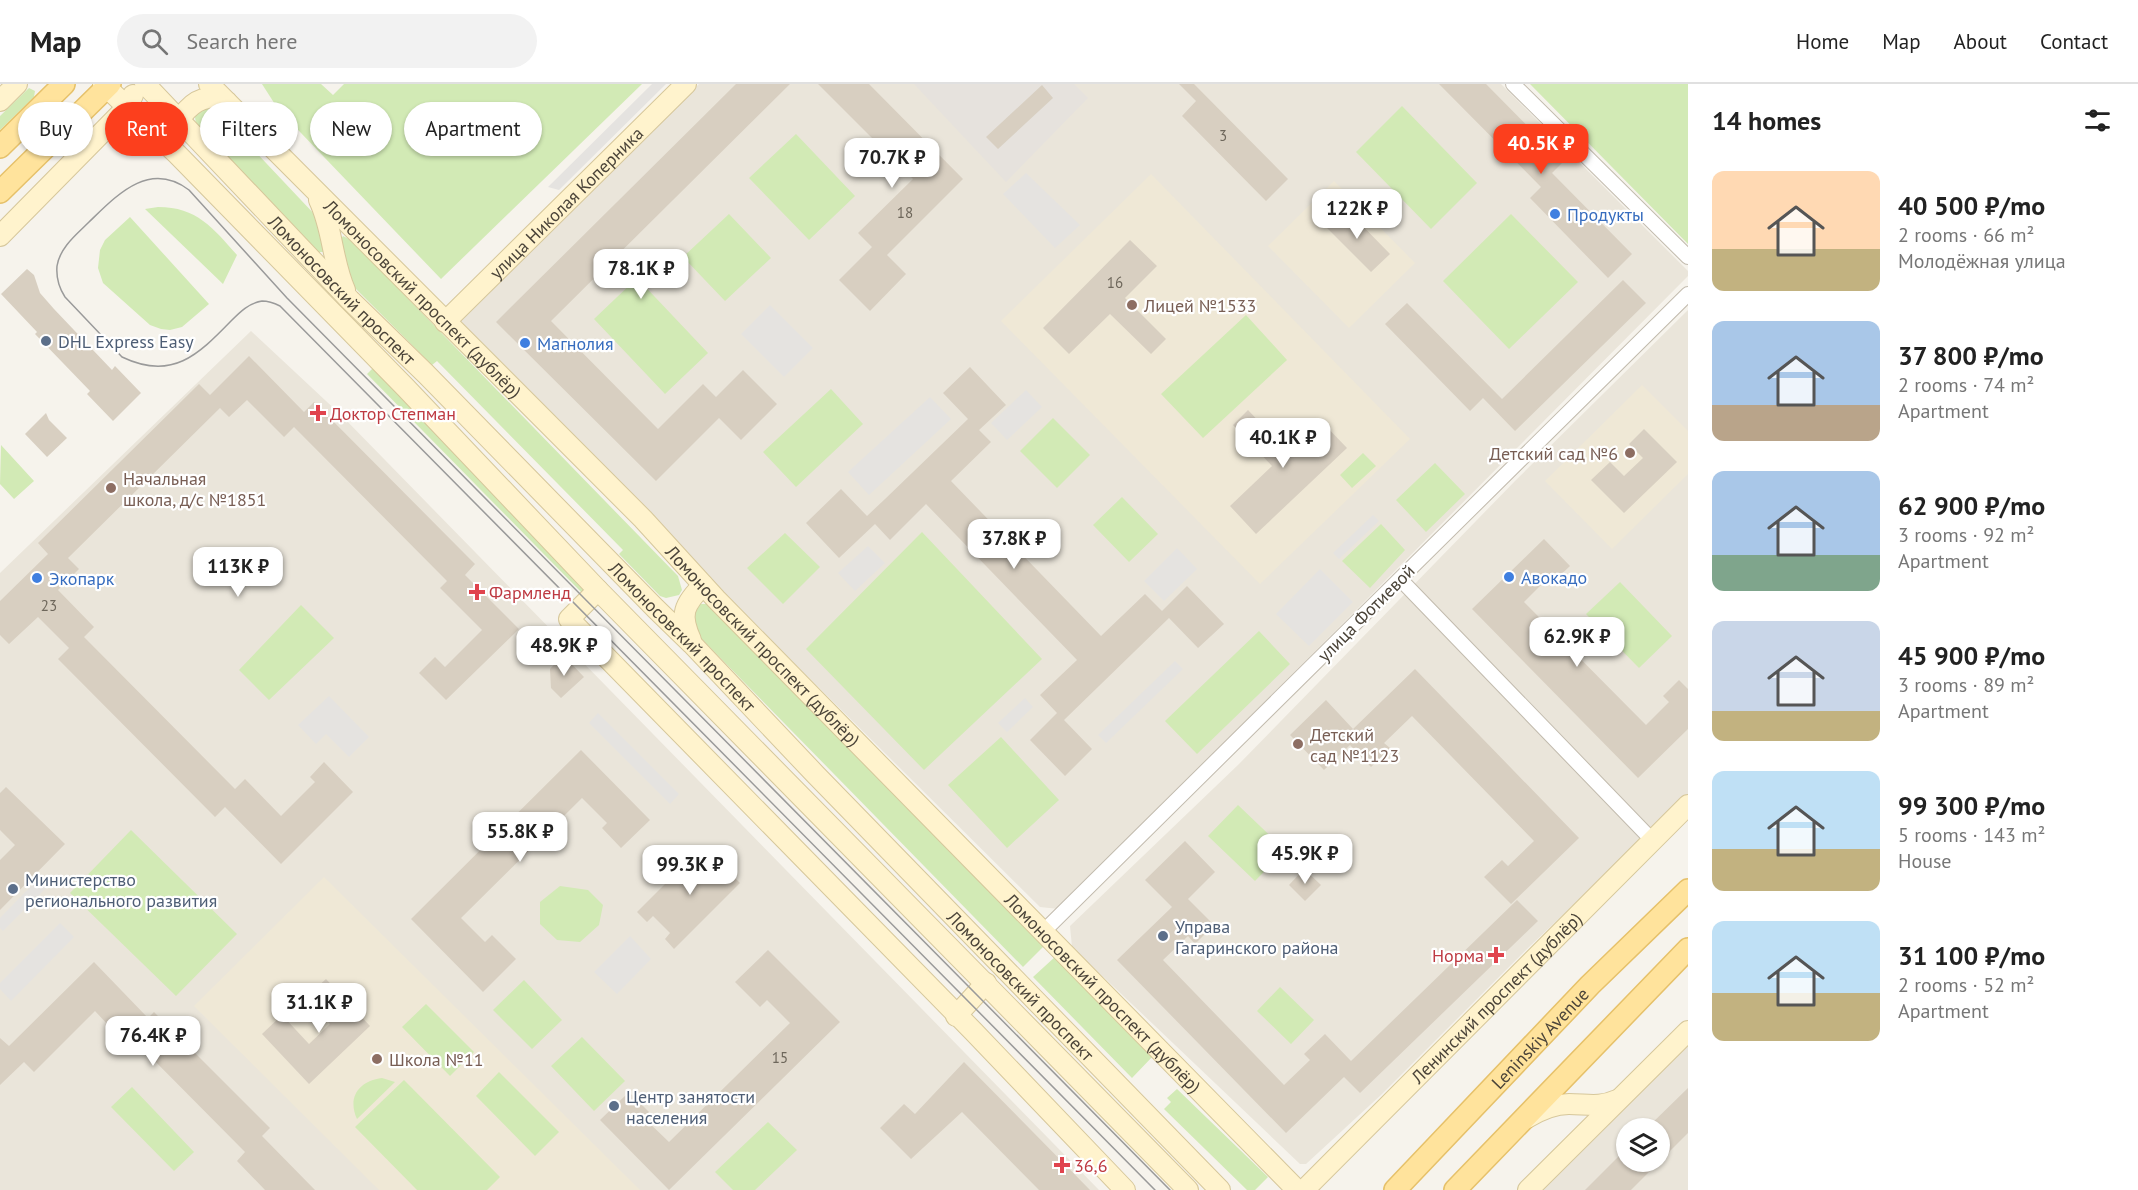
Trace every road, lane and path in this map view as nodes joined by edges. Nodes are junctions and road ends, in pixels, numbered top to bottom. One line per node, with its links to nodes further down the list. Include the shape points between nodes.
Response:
1 (17, 84): 9 (main road)
2 (64, 84): 17 (main road)
3 (138, 84): 11 (main road)
4 (145, 84): 12 (main road, Ломоносовский проспект)
5 (209, 84): 13 (main road, Ломоносовский проспект (дублёр))
6 (686, 84): 26 (main road, улица Николая Коперника)
7 (1513, 84): 23 (street)
8 (106, 85): 10 (main road, Ломоносовский проспект); 21 (main road)
9 (0, 101)
10 (124, 102)
11 (130, 102)
12 (162, 102)
13 (227, 102): 14 (main road, via 208,98)
14 (188, 111)
15 (105, 129): 22 (main road)
16 (188, 129): 25 (main road, Ломоносовский проспект)
17 (0, 147)
18 (179, 156): 29 (main road, Ломоносовский проспект)
19 (281, 156): 20 (main road, Ломоносовский проспект (дублёр))
20 (314, 189): 25 (main road, via 328,221 336,262); 26 (main road, Ломоносовский проспект (дублёр))
21 (0, 192)
22 (0, 236)
23 (1688, 256)
24 (1688, 294): 27 (street, улица Фотиевой)
25 (350, 300): 30 (main road, Ломоносовский проспект)
26 (446, 322): 28 (main road, Ломоносовский проспект (дублёр), via 643,519)
27 (1400, 579): 34 (street); 38 (street, улица Фотиевой)
28 (703, 585): 32 (main road, via 689,600 684,614); 38 (main road, Ломоносовский проспект (дублёр))
29 (598, 590): 31 (main road, Ломоносовский проспект); 41 (main road, via 569,619)
30 (667, 620): 31 (main road, via 657,617 648,622 644,631); 32 (main road, Ломоносовский проспект)
31 (647, 640): 37 (main road, Ломоносовский проспект)
32 (692, 644): 36 (main road, Ломоносовский проспект)
33 (1688, 805): 34 (main road, Ленинский проспект (дублёр))
34 (1653, 841): 49 (main road, Ленинский проспект (дублёр))
35 (1688, 890): 50 (main road, Leninskiy Avenue, via 1590,985)
36 (941, 902): 37 (main road, via 940,917 932,922); 47 (main road, Ломоносовский проспект)
37 (923, 920): 40 (main road, Ломоносовский проспект)
38 (1044, 931): 48 (main road, Ломоносовский проспект (дублёр))
39 (1688, 949): 44 (main road)
40 (986, 983): 41 (main road); 46 (main road, Ломоносовский проспект)
41 (956, 1016): 45 (main road)
42 (1688, 1031): 43 (main road)
43 (1620, 1099): 44 (main road, via 1605,1105 1554,1106); 52 (main road)
44 (1522, 1121): 51 (main road)
45 (1125, 1190)
46 (1188, 1190)
47 (1220, 1190)
48 (1297, 1190)
49 (1304, 1190)
50 (1395, 1190)
51 (1455, 1190)
52 (1528, 1190)

